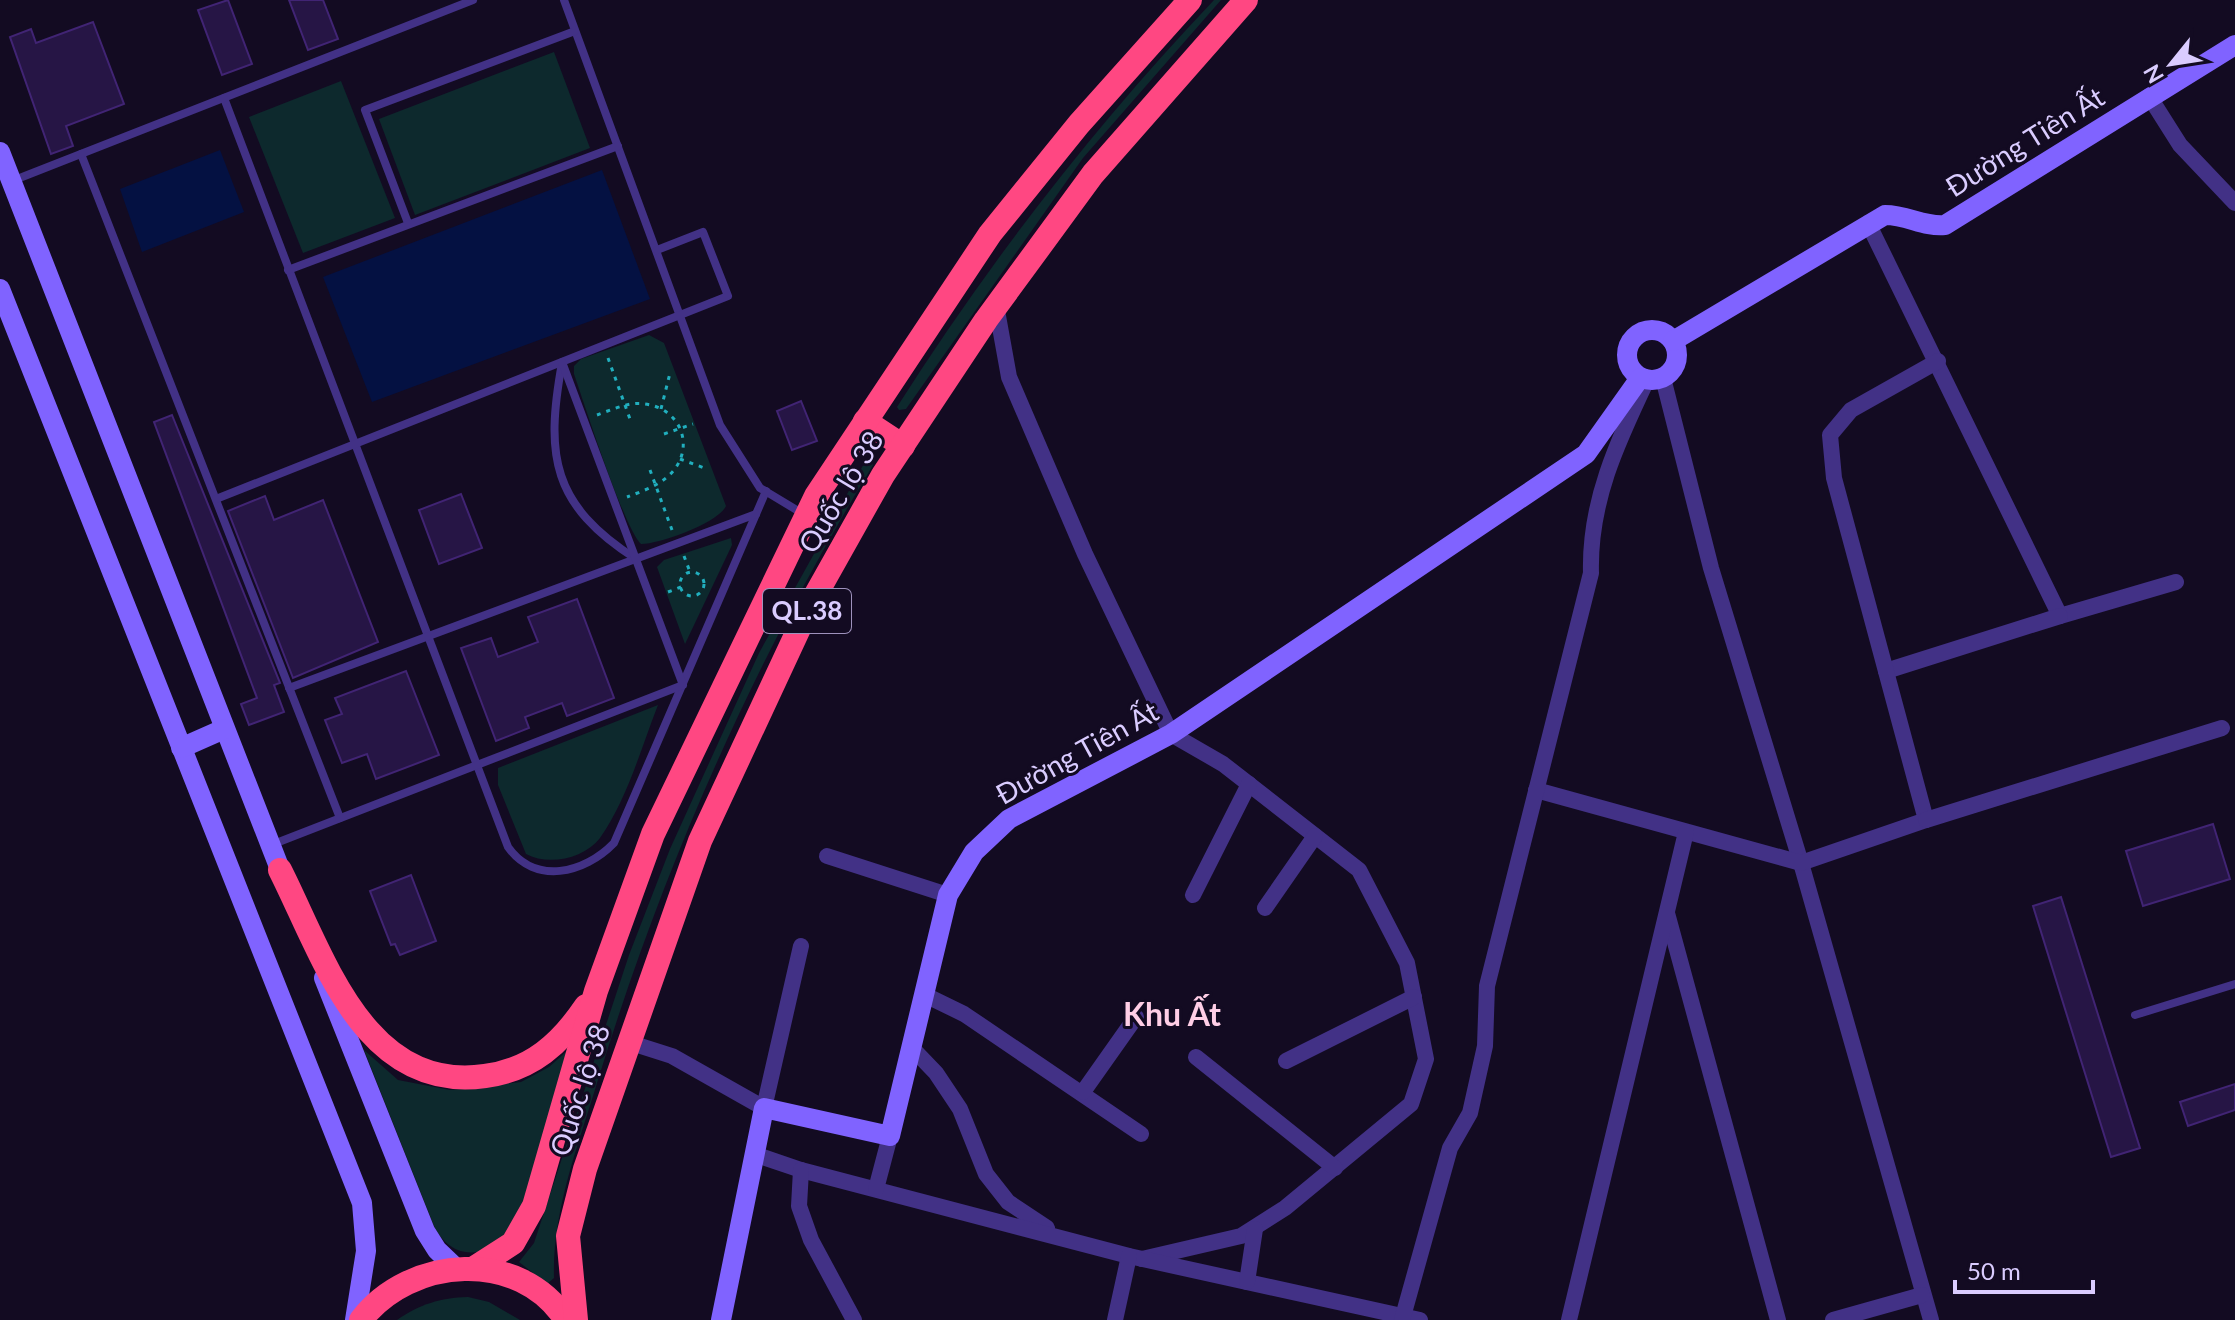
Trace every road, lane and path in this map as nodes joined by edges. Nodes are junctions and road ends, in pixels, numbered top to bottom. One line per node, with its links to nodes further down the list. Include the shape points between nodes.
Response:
1 (473, 0): 8 (lane)
2 (564, 0): 5 (lane)
3 (1190, 0): 31 (highway, Quốc lộ 38 / QL.38, via 1013,204)
4 (1246, 0): 19 (highway, Quốc lộ 38 / QL.38, via 1093,174)
5 (575, 31): 9 (lane); 14 (lane, via 365,110)
6 (2235, 45): 7 (street, Đường Tiên Ất)
7 (2149, 96): 13 (street, via 2180,145); 15 (street, Đường Tiên Ất, via 1945,225 1929,227 1905,215 1885,215)
8 (224, 98): 11 (lane); 17 (lane)
9 (618, 146): 14 (lane); 16 (lane)
10 (0, 152): 12 (street)
11 (81, 154): 12 (lane); 42 (lane)
12 (12, 181): 61 (street)
13 (2235, 203)
14 (408, 223): 17 (lane)
15 (1868, 223): 21 (street, Đường Tiên Ất); 23 (street)
16 (657, 250): 20 (lane); 20 (lane, via 703,232 728,296)
17 (288, 270): 35 (lane)
18 (0, 289): 63 (street)
19 (996, 305): 36 (highway, Quốc lộ 38 / QL.38); 62 (street, via 1009,377)
20 (680, 314): 24 (lane); 41 (lane, via 720,425 751,479)
21 (1673, 341): 26 (street, via 1677,359); 26 (street, via 1654,330 1631,340 1628,365)
22 (608, 358): 27 (path)
23 (1938, 361): 55 (street); 57 (street, via 1851,410 1830,435 1834,478)
24 (562, 362): 35 (lane); 48 (lane); 48 (lane, via 554,436 561,480 596,529)
25 (670, 373): 28 (path)
26 (1650, 379): 62 (street, Đường Tiên Ất, via 1586,454); 66 (street, via 1607,465 1590,537 1591,573); 73 (street)
27 (625, 406): 28 (path, via 644,403); 29 (path); 30 (path)
28 (661, 409): 33 (path)
29 (594, 416)
30 (630, 419)
31 (865, 421): 36 (highway); 45 (highway, Quốc lộ 38 / QL.38)
32 (693, 424): 33 (path)
33 (681, 428): 34 (path); 37 (path, via 685,443)
34 (664, 434)
35 (355, 444): 42 (lane); 56 (lane)
36 (903, 446): 86 (highway, Quốc lộ 38 / QL.38, via 810,605 728,774)
37 (680, 459): 38 (path); 40 (path)
38 (707, 469)
39 (650, 470): 40 (path)
40 (655, 484): 43 (path); 46 (path)
41 (766, 491): 44 (lane); 45 (lane)
42 (216, 499): 59 (lane)
43 (623, 499)
44 (756, 514): 48 (lane); 58 (lane)
45 (805, 516): 81 (highway, Quốc lộ 38 / QL.38, via 653,834)
46 (672, 530)
47 (684, 556): 49 (path)
48 (636, 559): 56 (lane); 58 (lane)
49 (690, 572): 51 (path, via 682,577); 52 (path, via 702,576)
50 (2176, 582): 55 (street)
51 (681, 587): 52 (path, via 691,596); 54 (path)
52 (704, 588): 53 (path)
53 (709, 590)
54 (668, 592)
55 (2060, 616): 57 (street)
56 (428, 636): 59 (lane); 64 (lane)
57 (1886, 671): 68 (street)
58 (683, 685): 64 (lane); 64 (lane, via 614,843 587,864 548,872 518,861)
59 (289, 688): 67 (lane)
60 (2222, 728): 68 (street)
61 (224, 729): 63 (street); 71 (street)
62 (1171, 734): 65 (street); 75 (street, Đường Tiên Ất, via 1009,819 974,852)
63 (181, 748): 105 (street, via 362,1203 366,1251)
64 (478, 764): 67 (lane)
65 (1249, 784): 70 (street); 76 (street)
66 (1536, 790): 69 (street); 104 (street, via 1487,986 1485,1046 1470,1113 1450,1148)
67 (340, 818): 71 (lane)
68 (1926, 820): 73 (street)
69 (1686, 832): 73 (street); 78 (street)
70 (1315, 836): 77 (street); 83 (street, via 1359,870 1407,963)
71 (270, 845): 74 (street)
72 (827, 856): 75 (street)
73 (1801, 863): 103 (street)
74 (280, 870): 81 (highway, via 355,1015 389,1053 425,1073 477,1077 528,1063 566,1036); 101 (street, via 425,1231 437,1250)
75 (948, 895): 82 (street, Đường Tiên Ất)
76 (1193, 895)
77 (1265, 908)
78 (1666, 912): 112 (street); 113 (street)
79 (801, 946): 91 (street)
80 (2235, 984): 84 (lane)
81 (596, 991): 101 (highway, Quốc lộ 38 / QL.38, via 534,1206 513,1243)
82 (925, 995): 87 (street, Đường Tiên Ất); 90 (street, via 964,1014)
83 (1414, 997): 89 (street); 95 (street, via 1426,1059 1411,1104)
84 (2135, 1015)
85 (1136, 1017): 90 (street)
86 (628, 1042): 91 (street, via 672,1056); 107 (highway, Quốc lộ 38 / QL.38, via 569,1227)
87 (912, 1048): 93 (street, Đường Tiên Ất); 99 (street, via 960,1109 986,1174 1008,1202)
88 (1196, 1057): 95 (street)
89 (1286, 1061)
90 (1083, 1092): 92 (street)
91 (764, 1108): 93 (street); 94 (street)
92 (1141, 1134)
93 (890, 1136): 97 (street)
94 (754, 1154): 96 (street); 108 (street)
95 (1335, 1168): 98 (street)
96 (801, 1170): 97 (street); 109 (street, via 799,1206)
97 (876, 1189): 99 (street)
98 (1255, 1229): 100 (street); 102 (street)
99 (1059, 1236): 100 (street)
100 (1136, 1258): 102 (street); 110 (street)
101 (466, 1269): 105 (highway, via 403,1284); 106 (highway, via 505,1273 530,1285)
102 (1247, 1282): 104 (street)
103 (1922, 1295): 114 (street); 115 (street)
104 (1402, 1318): 111 (street)
105 (358, 1320)
106 (566, 1320)
107 (576, 1320)
108 (721, 1320)
109 (854, 1320)
110 (1115, 1320)
111 (1420, 1320)
112 (1569, 1320)
113 (1778, 1320)
114 (1833, 1320)
115 (1931, 1320)

